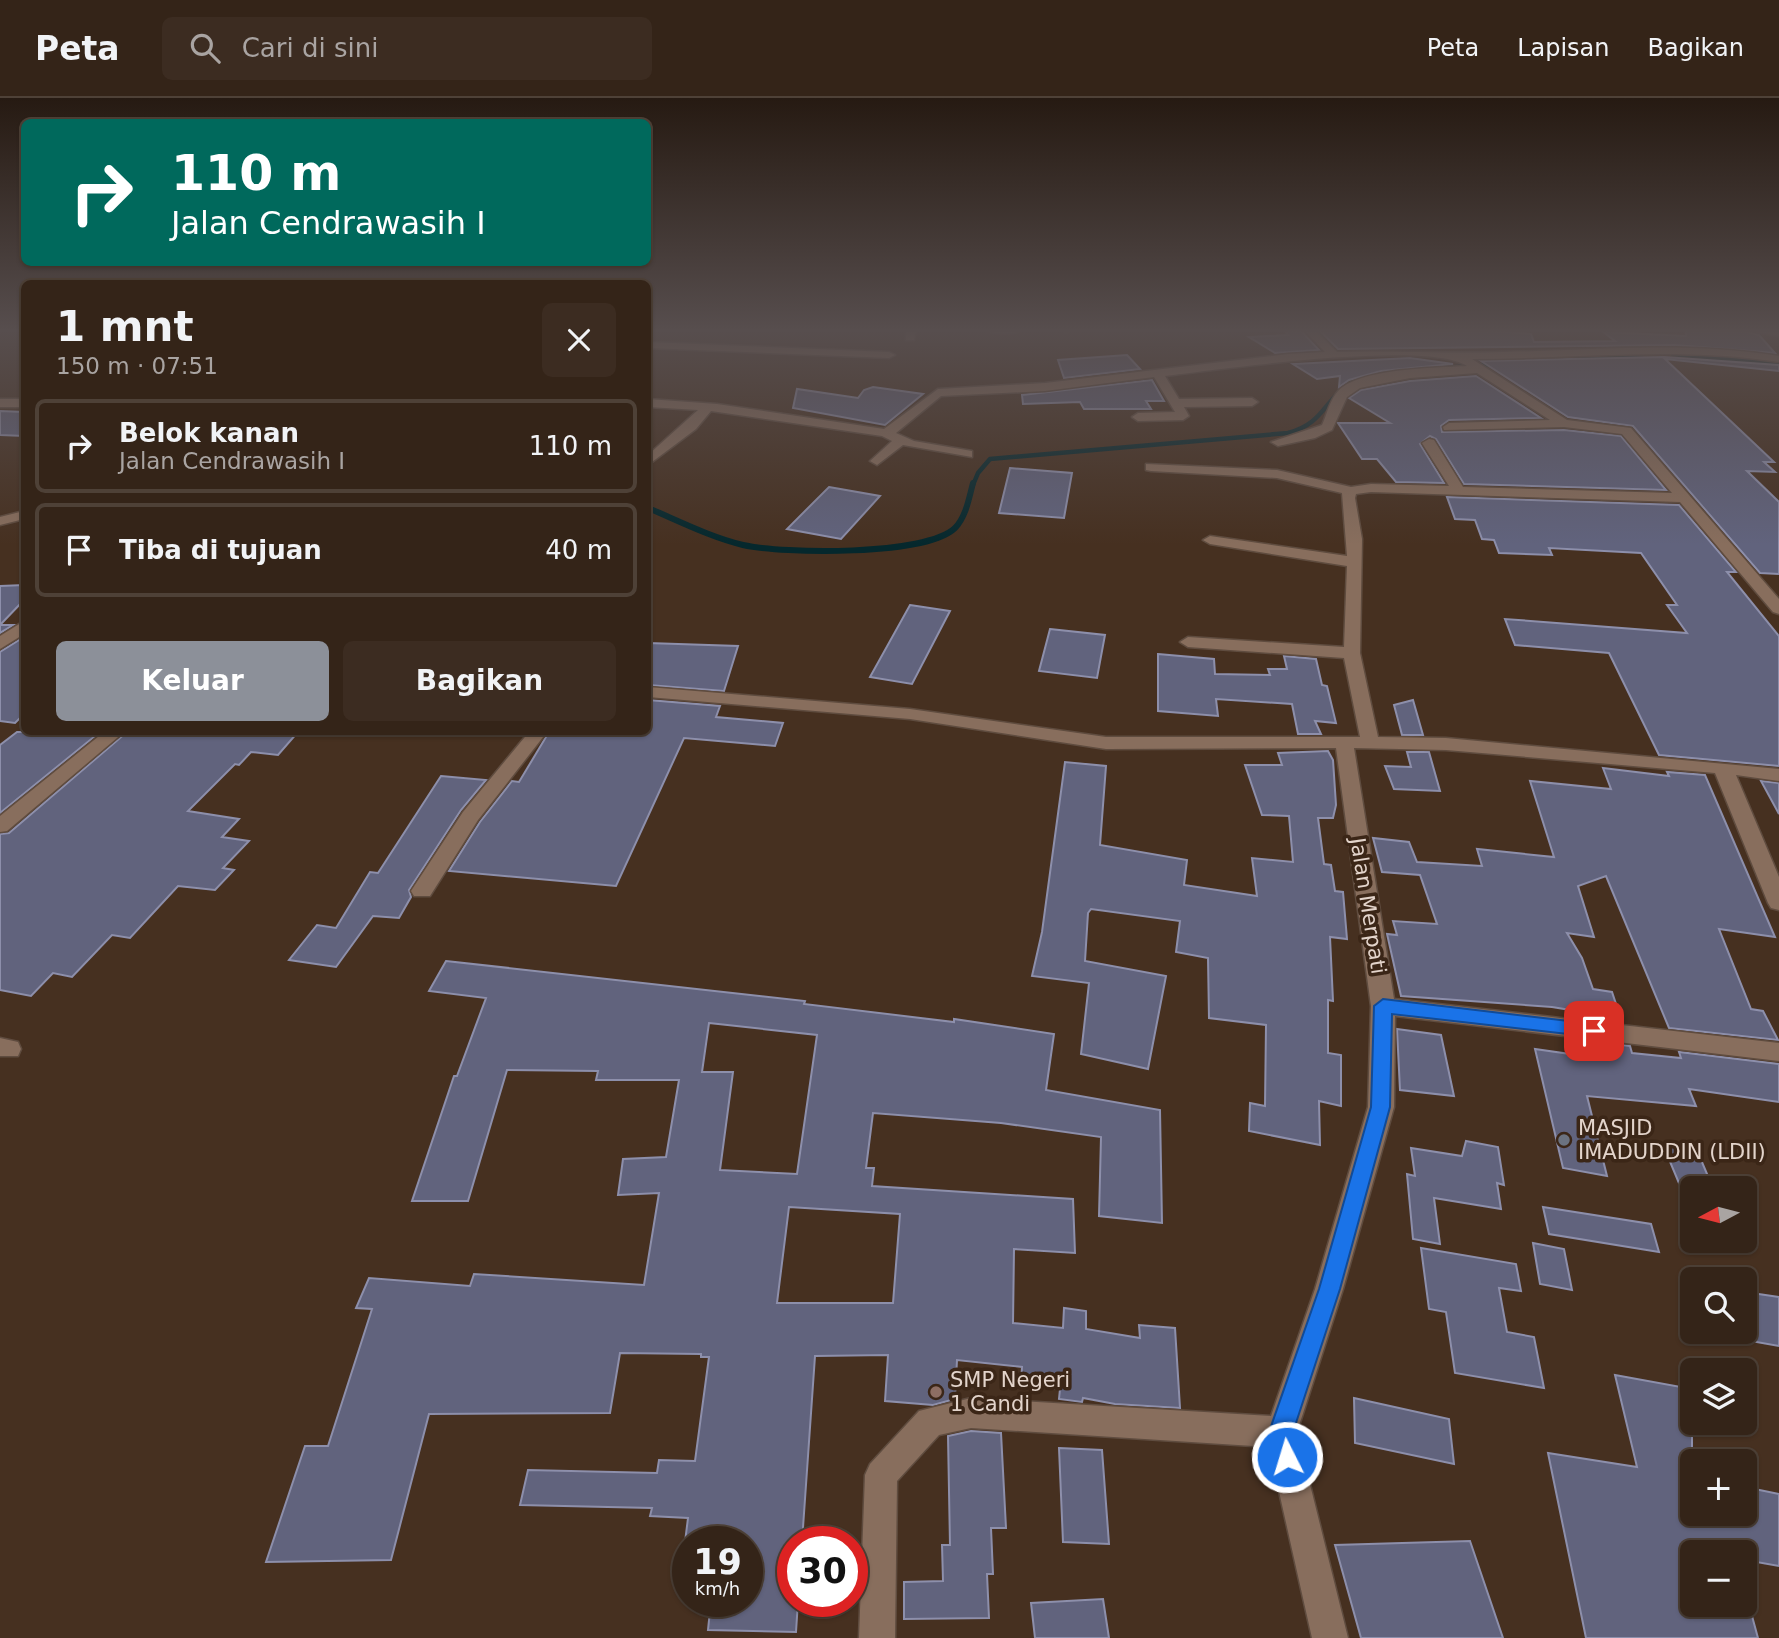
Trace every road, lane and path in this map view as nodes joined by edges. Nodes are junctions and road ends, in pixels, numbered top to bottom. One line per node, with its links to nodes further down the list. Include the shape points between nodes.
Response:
1 (929, 401): 13 (street)
2 (1339, 401): 15 (street, via 1327,427)
3 (1530, 401): 11 (street)
4 (1252, 402): 8 (street)
5 (0, 403): 6 (street)
6 (21, 403)
7 (651, 403): 9 (street)
8 (1177, 403): 10 (street, via 1183,416)
9 (708, 407): 13 (street); 18 (street)
10 (1139, 417)
11 (1564, 423): 12 (street); 23 (street, via 1626,431)
12 (1449, 427)
13 (885, 433): 14 (street)
14 (901, 440): 17 (street); 19 (street)
15 (1278, 442)
16 (1429, 443): 22 (street)
17 (967, 454)
18 (651, 459)
19 (877, 461)
20 (1151, 467): 21 (street, via 1292,476)
21 (1350, 491): 22 (street); 27 (street, Jalan Merpati)
22 (1459, 491): 23 (street)
23 (1681, 498): 28 (street)
24 (21, 516): 25 (street)
25 (0, 521)
26 (1210, 541): 27 (street)
27 (1353, 562): 33 (street, Jalan Merpati)
28 (1772, 594): 29 (street)
29 (1779, 609)
30 (21, 628): 32 (street)
31 (1188, 642): 33 (street)
32 (0, 644)
33 (1353, 653): 37 (street, Jalan Merpati)
34 (651, 692): 37 (street, via 848,707 1057,738 1132,744)
35 (111, 735): 40 (street)
36 (536, 735): 41 (street, via 470,816)
37 (1357, 742): 38 (street, via 1592,755); 43 (street, Jalan Merpati)
38 (1723, 768): 39 (street); 42 (street)
39 (1779, 775)
40 (0, 826)
41 (422, 891)
42 (1779, 903)
43 (1383, 1006): 44 (street); 45 (street, Jalan Merpati, via 1381,1107 1329,1289)
44 (1779, 1052)
45 (1281, 1432): 46 (street, via 971,1413 930,1422 881,1475); 47 (street)
46 (877, 1638)
47 (1330, 1638)

